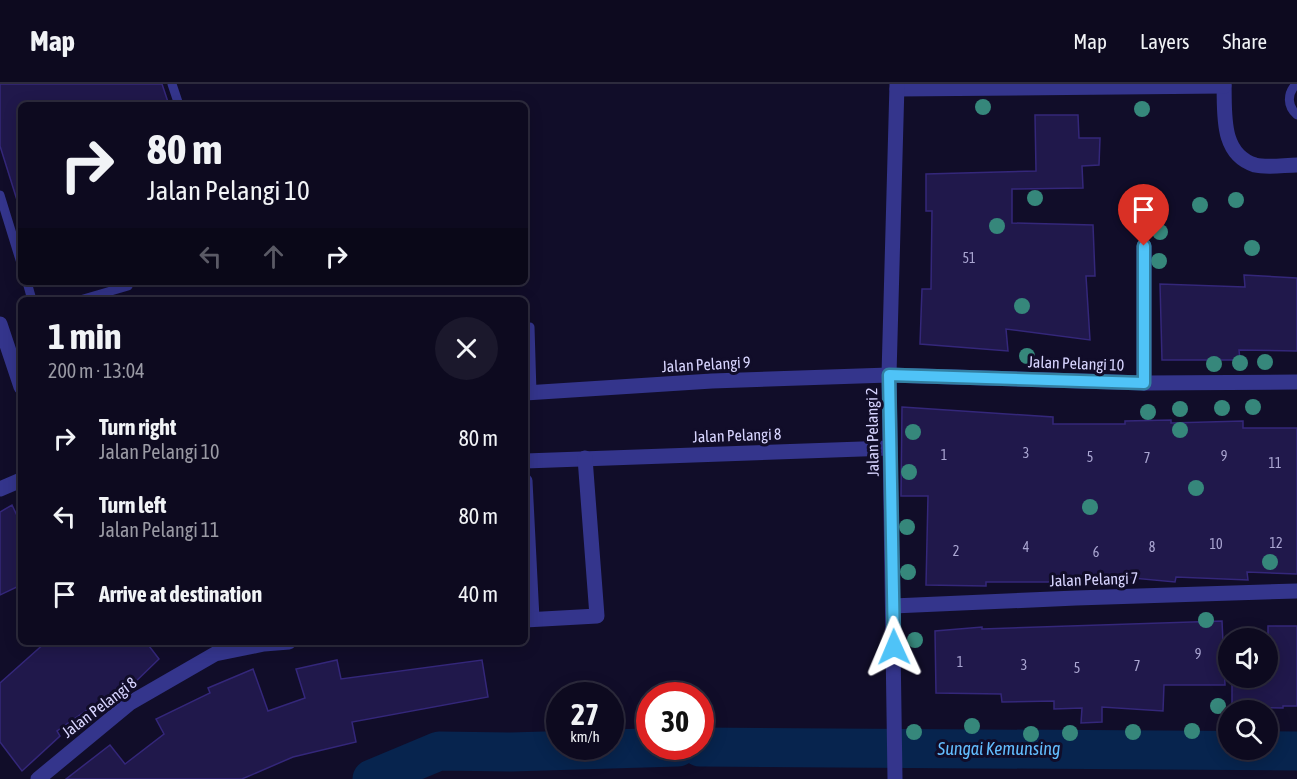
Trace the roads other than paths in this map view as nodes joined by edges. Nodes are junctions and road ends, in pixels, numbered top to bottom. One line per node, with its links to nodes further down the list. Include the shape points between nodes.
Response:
1 (172, 84): 5 (lane)
2 (1296, 84): 6 (lane, via 1289,102)
3 (1224, 85): 4 (street); 7 (street, via 1227,133 1235,154 1256,165)
4 (897, 87): 15 (street, Jalan Pelangi 2)
5 (177, 102)
6 (1297, 115)
7 (1297, 165)
8 (0, 195): 10 (lane)
9 (1144, 246): 18 (street)
10 (18, 253)
11 (128, 285): 12 (lane)
12 (90, 297)
13 (0, 324): 16 (street)
14 (530, 327): 19 (lane)
15 (889, 375): 18 (street, Jalan Pelangi 10); 19 (street, Jalan Pelangi 9); 20 (street, Jalan Pelangi 2)
16 (18, 378)
17 (1297, 382): 18 (street, Jalan Pelangi 10)
18 (1144, 383)
19 (528, 393)
20 (890, 448): 21 (street, Jalan Pelangi 8); 26 (street, Jalan Pelangi 2)
21 (585, 458): 22 (street, Jalan Pelangi 8); 27 (street, via 597,616)
22 (528, 461)
23 (18, 481): 24 (street)
24 (0, 489)
25 (1297, 591): 26 (street, Jalan Pelangi 7)
26 (893, 606): 30 (street, Jalan Pelangi 2)
27 (528, 619)
28 (259, 645): 29 (street, Jalan Pelangi 8, via 215,654 130,703)
29 (38, 779)
30 (895, 779)

